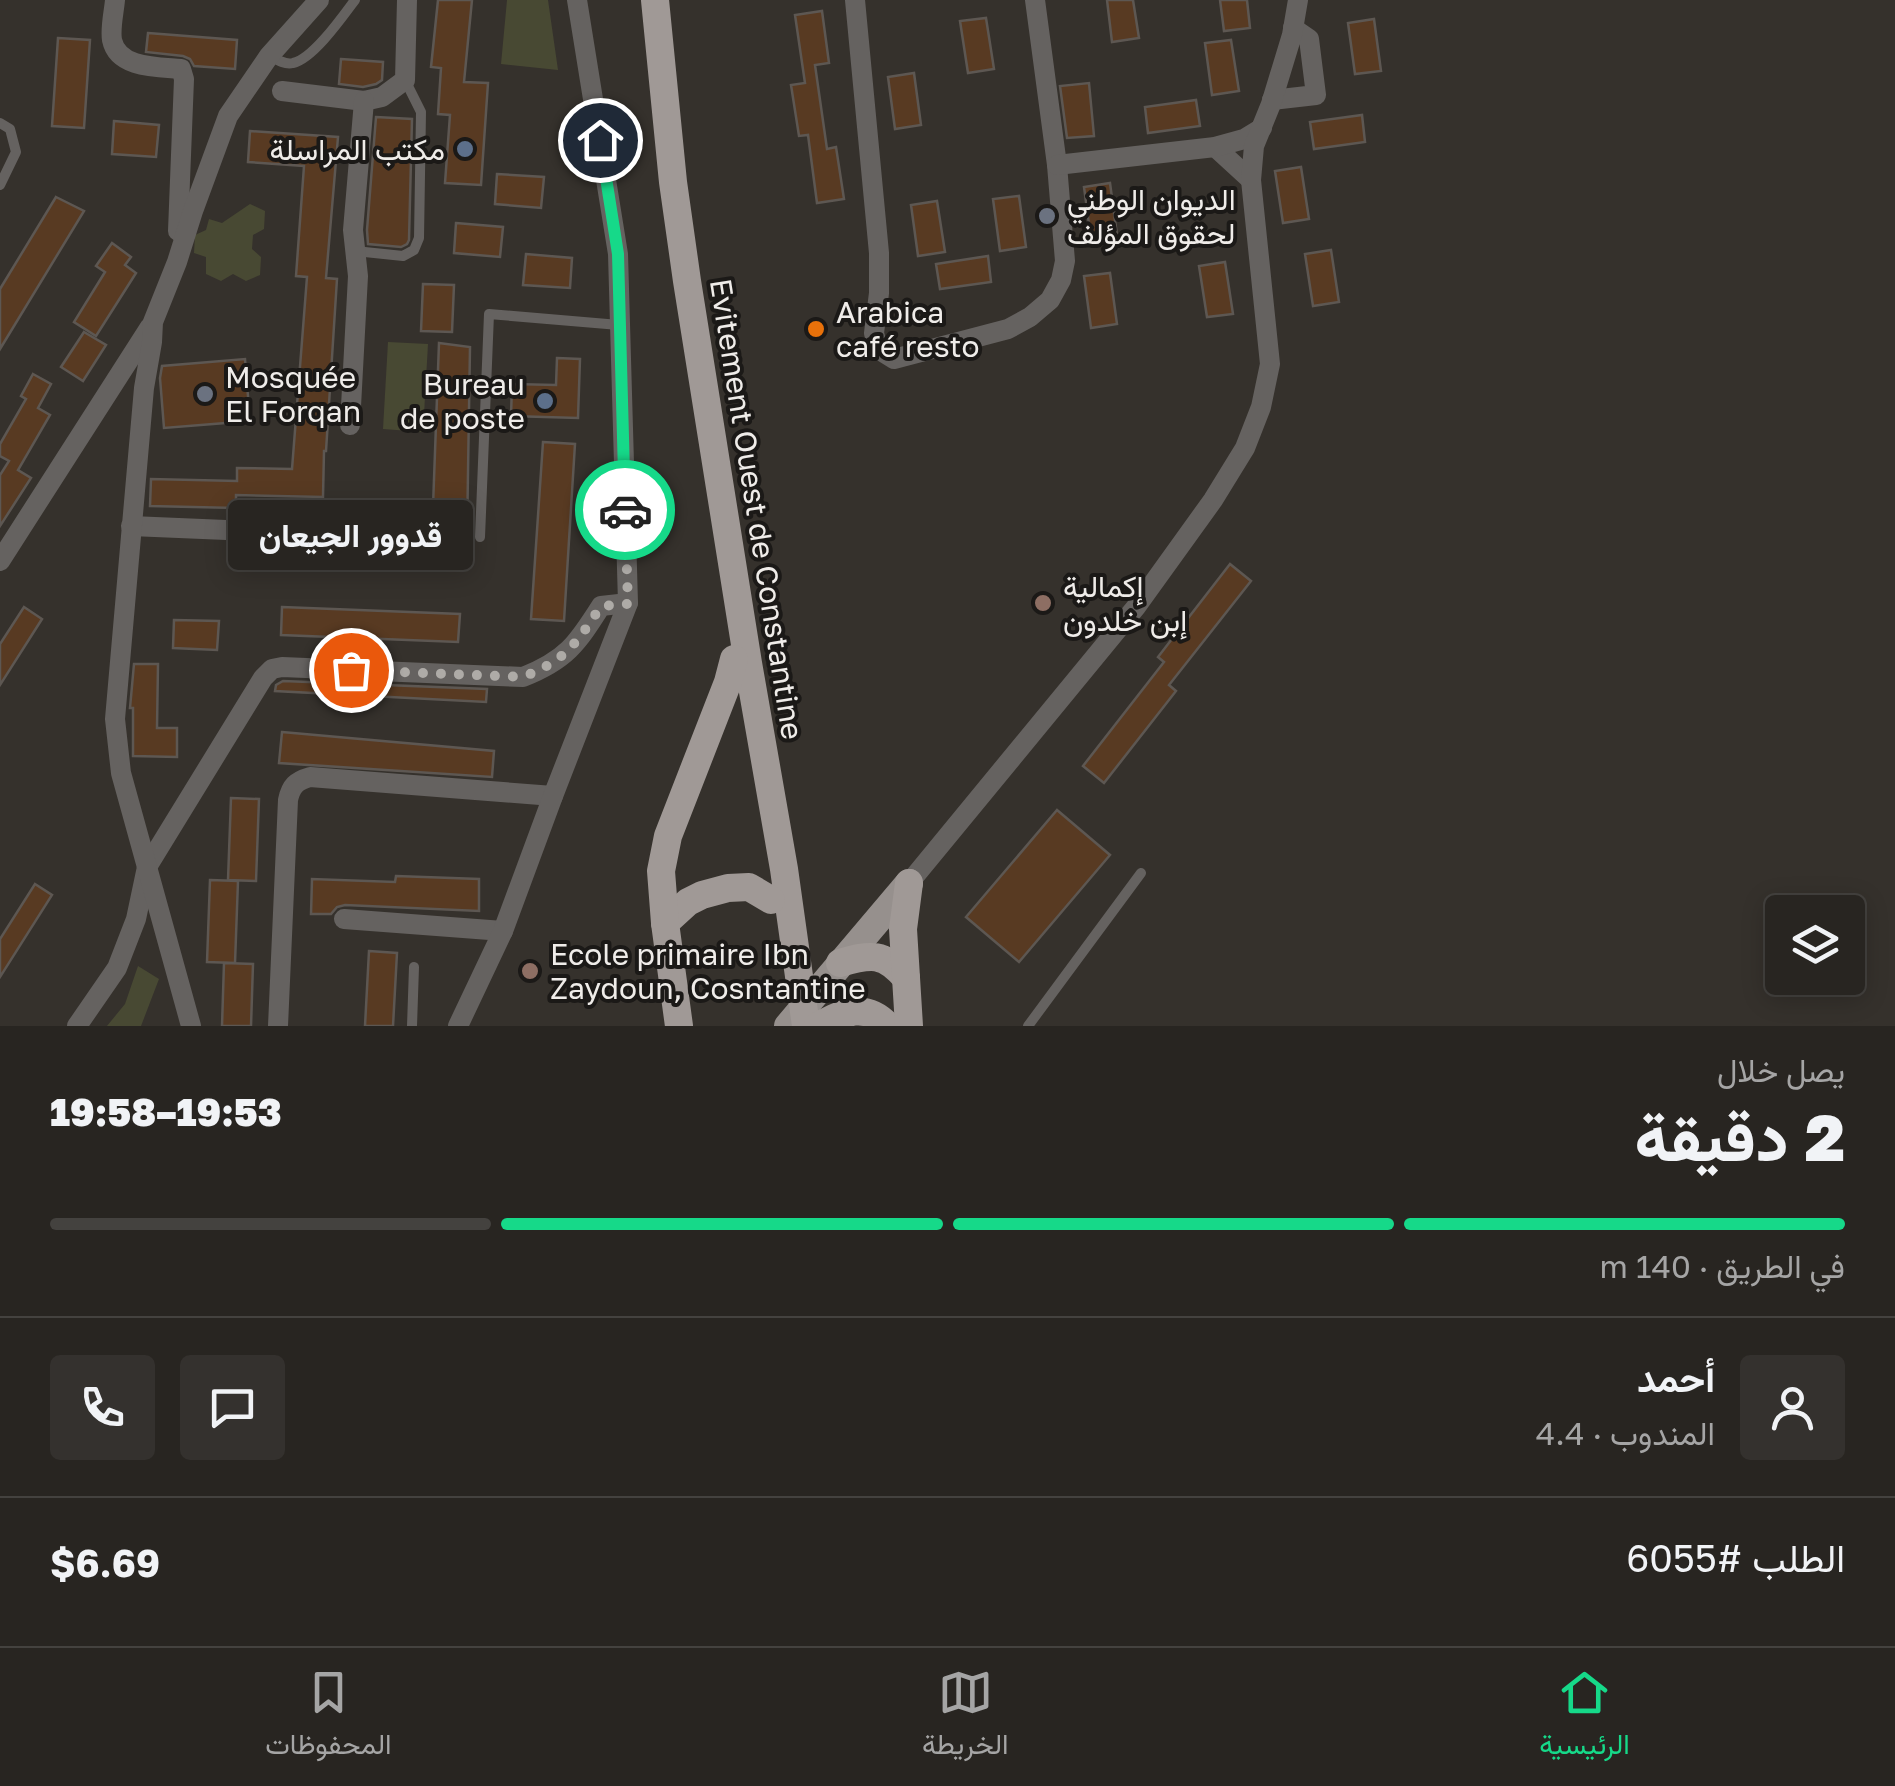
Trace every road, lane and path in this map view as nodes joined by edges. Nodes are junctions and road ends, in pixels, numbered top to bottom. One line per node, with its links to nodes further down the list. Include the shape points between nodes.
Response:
1 (114, 0): 25 (street, via 112,40 118,51 137,65 181,69 184,79)
2 (320, 0): 13 (street)
3 (355, 0): 13 (lane, via 299,60)
4 (407, 0): 14 (street)
5 (577, 0): 27 (street, via 618,254)
6 (639, 0): 34 (highway, Evitement Ouest de Constantine, via 678,308)
7 (655, 0): 53 (highway, Evitement Ouest de Constantine, via 687,281)
8 (872, 0): 11 (street)
9 (1035, 0): 21 (street)
10 (1298, 0): 12 (street)
11 (856, 8): 21 (street, via 879,253 878,349 894,359 1008,329 1050,300 1065,262)
12 (1293, 28): 16 (street); 16 (street, via 1309,39 1316,95)
13 (269, 56): 25 (street, via 228,116)
14 (405, 80): 17 (street); 24 (lane, via 421,112 419,238 403,256)
15 (282, 91): 17 (street)
16 (1272, 100): 19 (street)
17 (364, 102): 24 (street)
18 (0, 122): 23 (lane, via 10,129 16,152)
19 (1262, 128): 20 (street); 22 (street)
20 (1216, 148): 21 (street); 22 (street)
21 (1056, 165)
22 (1252, 180): 38 (street, via 1270,364 1245,448 1136,607)
23 (0, 185)
24 (354, 251): 28 (street)
25 (177, 262): 26 (street)
26 (153, 322): 29 (street); 32 (street)
27 (620, 325): 31 (lane, via 489,314); 33 (street)
28 (350, 425)
29 (132, 526): 30 (street); 36 (street, via 115,719 121,772)
30 (322, 534)
31 (480, 537)
32 (0, 560)
33 (628, 604): 35 (street); 36 (street, via 601,606 565,656 523,677 272,669)
34 (734, 658): 39 (highway, Evitement Ouest de Constantine); 41 (highway, via 668,836 660,871)
35 (553, 796): 42 (street); 48 (street, via 298,781 288,800)
36 (147, 867): 46 (street, via 117,968); 47 (street)
37 (1142, 873): 57 (lane)
38 (909, 883): 43 (main road); 45 (highway)
39 (771, 900): 41 (highway, via 748,887 728,888 688,902); 52 (highway, Evitement Ouest de Constantine)
40 (344, 919): 42 (street)
41 (664, 923): 51 (highway)
42 (503, 931): 50 (street)
43 (852, 960): 45 (highway, via 880,957); 52 (main road); 54 (main road)
44 (414, 967): 49 (lane)
45 (906, 978): 56 (highway)
46 (76, 1026)
47 (191, 1026)
48 (278, 1026)
49 (412, 1026)
50 (458, 1026)
51 (679, 1026)
52 (788, 1026)
53 (806, 1026)
54 (818, 1026): 55 (highway, via 845,1012 875,1014)
55 (888, 1026)
56 (909, 1026)
57 (1028, 1026)

